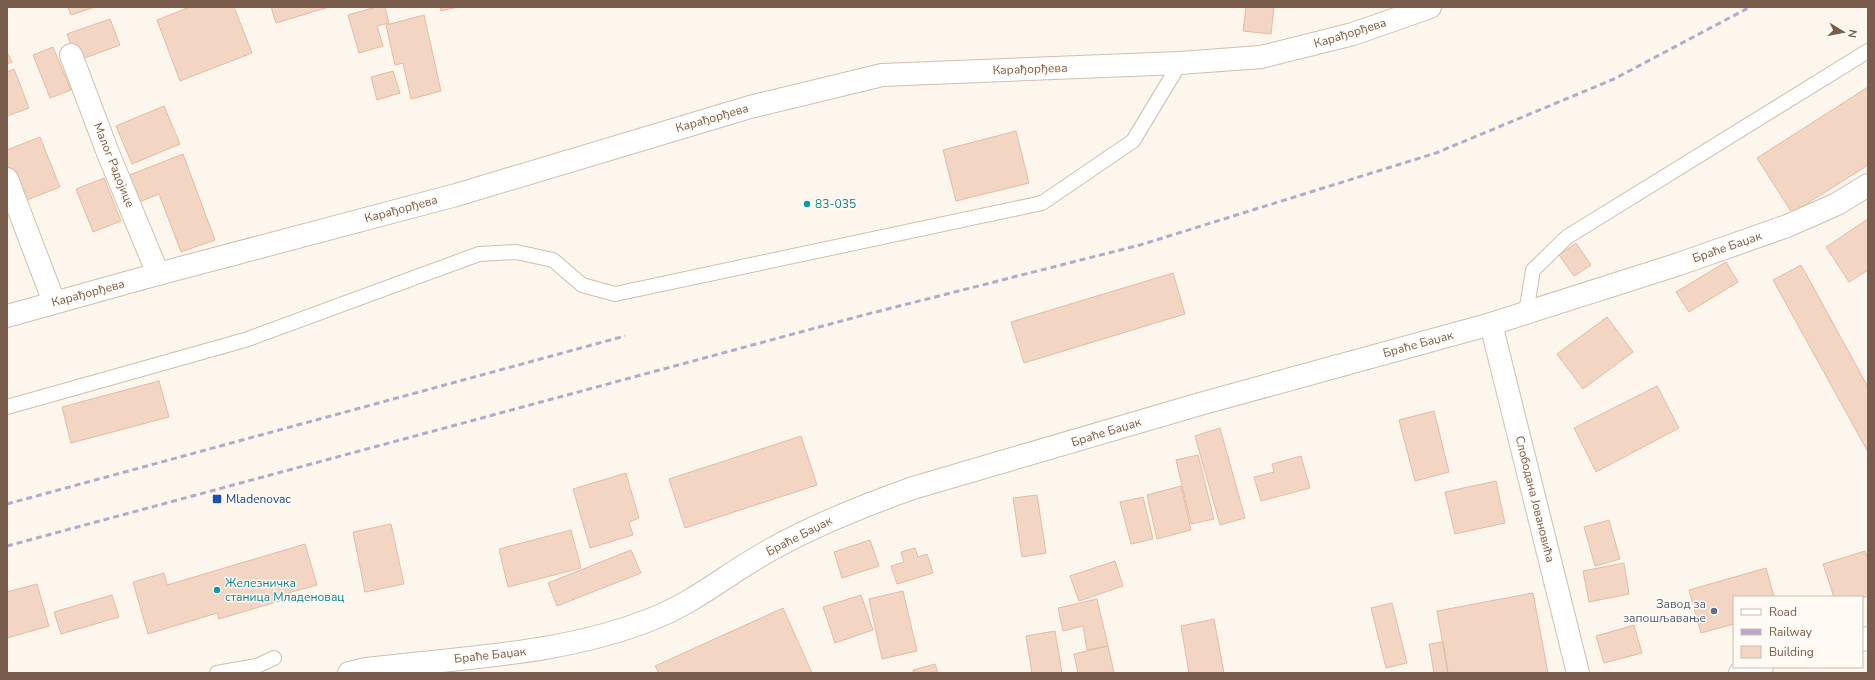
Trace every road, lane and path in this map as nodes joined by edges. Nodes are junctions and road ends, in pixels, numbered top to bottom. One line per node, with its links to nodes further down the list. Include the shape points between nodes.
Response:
1 (1430, 7): 4 (street, Карађорђева, via 1353,34 1261,57)
2 (1868, 50): 9 (lane, via 1567,237 1533,270)
3 (71, 55): 7 (street, Малог Радојице)
4 (1180, 63): 7 (street, Карађорђева, via 882,75 750,107 456,195); 12 (lane, via 1134,141 1042,203 615,294 582,285 552,260 516,252 479,254 245,340)
5 (7, 179): 8 (street)
6 (1868, 185): 9 (street, Браће Баџак, via 1837,204 1788,226)
7 (158, 274): 8 (street, Карађорђева)
8 (54, 302): 10 (street, Карађорђева)
9 (1526, 313): 11 (street, Браће Баџак)
10 (7, 316)
11 (1491, 324): 16 (street, Браће Баџак, via 1200,404 877,501 772,548 680,607 616,632 540,649); 17 (street, Слободана Јовановића)
12 (7, 407)
13 (274, 658): 15 (lane, via 257,666)
14 (1758, 668): 18 (street)
15 (217, 673)
16 (349, 673)
17 (1578, 673)
18 (1740, 673)

